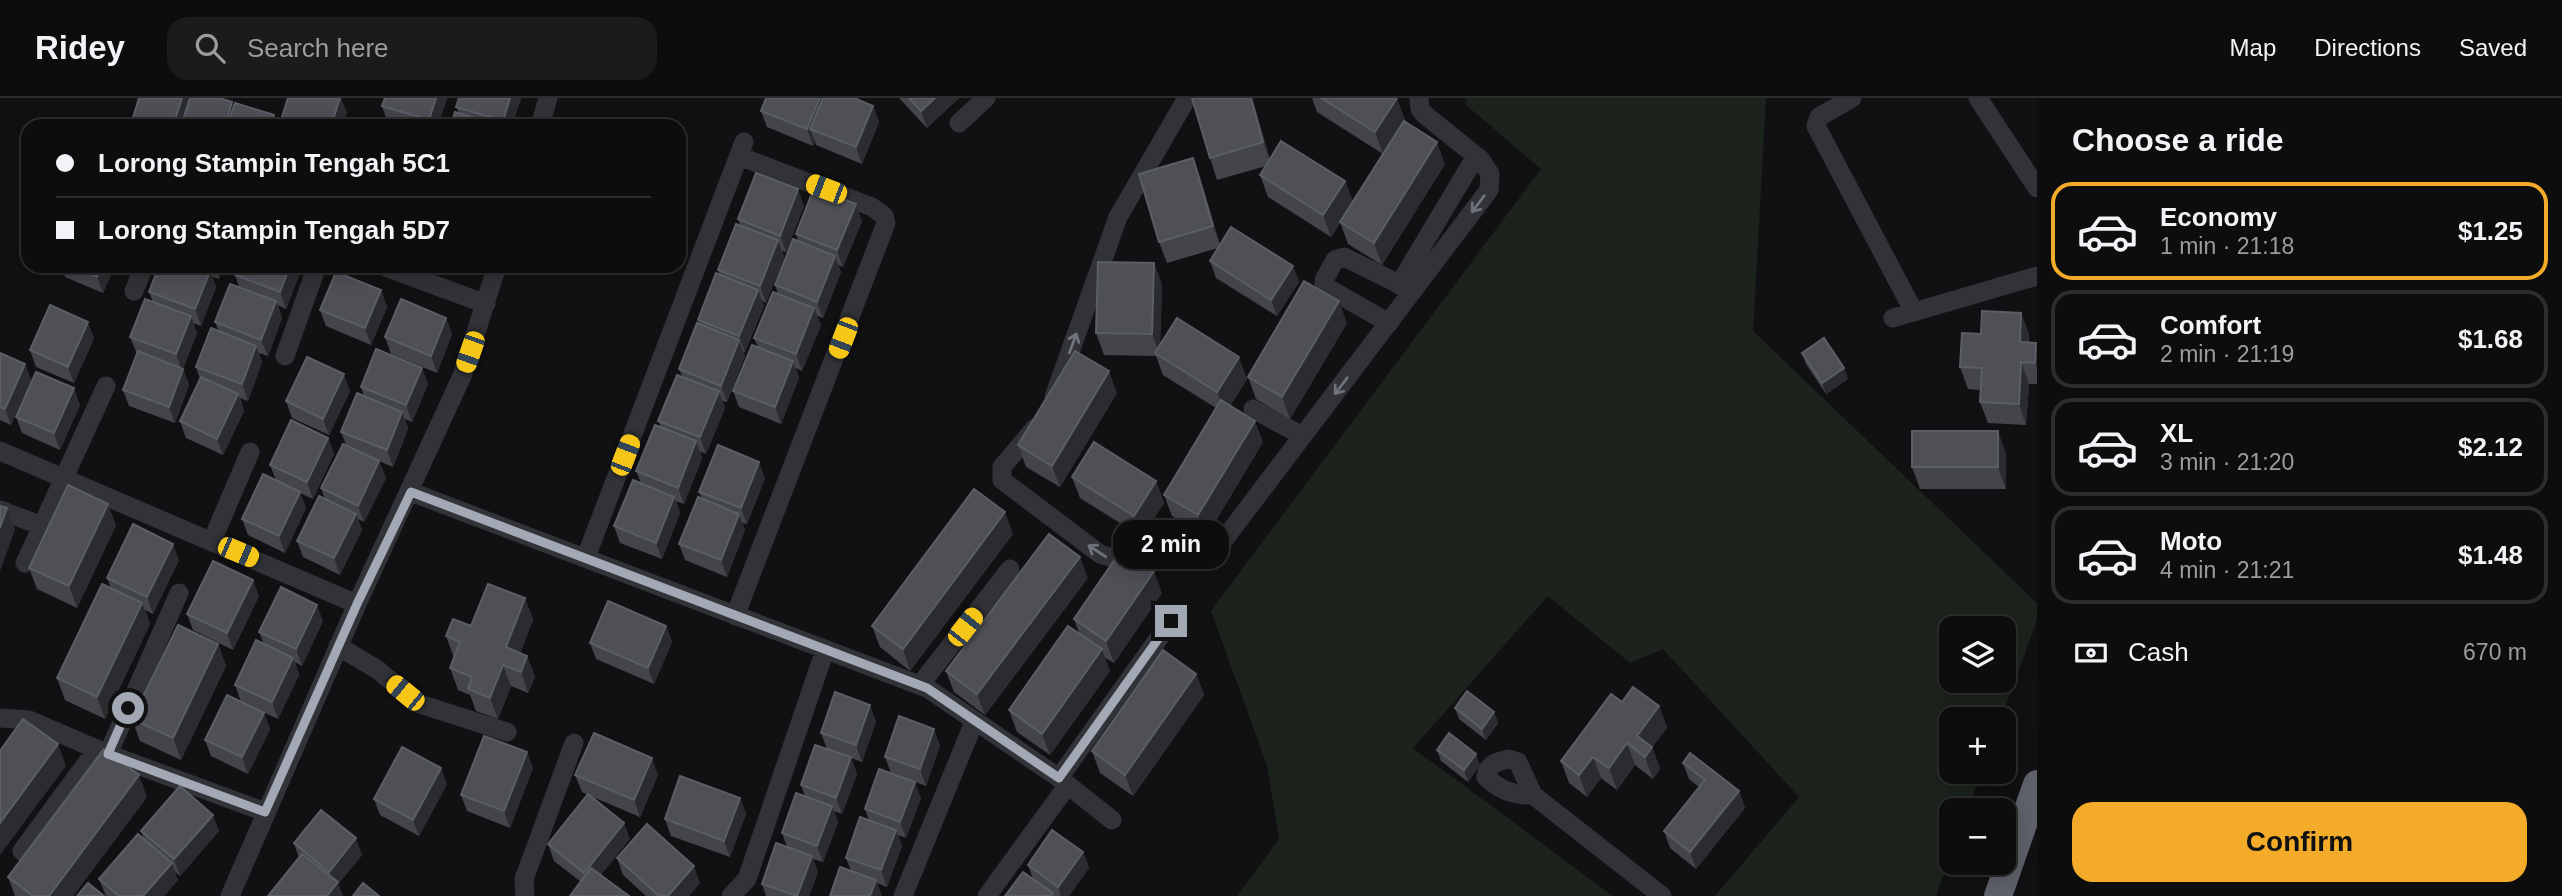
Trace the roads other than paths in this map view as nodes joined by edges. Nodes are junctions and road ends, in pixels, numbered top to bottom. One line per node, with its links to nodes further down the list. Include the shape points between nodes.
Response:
1 (548, 98): 7 (street)
2 (986, 98): 8 (street)
3 (1187, 98): 25 (street, one-way to 3, via 1221,543 1116,559 1100,555 1001,476 1002,467 1047,415 1118,217)
4 (1419, 98): 9 (street, via 1420,110)
5 (1852, 98): 19 (street, via 1819,117 1816,125)
6 (1978, 98): 10 (street)
7 (542, 119)
8 (959, 123)
9 (1476, 156): 16 (street); 16 (street, one-way to 16, via 1490,174 1489,190)
10 (2037, 188)
11 (141, 273): 17 (street)
12 (315, 273): 22 (street)
13 (402, 273): 18 (street)
14 (495, 273): 18 (street)
15 (2037, 276): 19 (street)
16 (1406, 288): 21 (street); 21 (street, via 1341,256 1324,280 1326,289)
17 (134, 291)
18 (486, 304): 29 (street, via 462,376)
19 (1914, 312): 20 (street)
20 (1893, 318)
21 (1389, 323): 25 (street, one-way to 25)
22 (285, 356)
23 (106, 386): 28 (street)
24 (1253, 409): 25 (street)
25 (1303, 436)
26 (0, 451): 28 (street)
27 (250, 452): 32 (street)
28 (65, 478): 31 (street); 32 (street)
29 (411, 492): 33 (street); 37 (street)
30 (0, 510): 31 (street)
31 (42, 526): 34 (street)
32 (212, 541): 37 (street)
33 (586, 557): 38 (street); 38 (street, via 741,149 872,207 886,223)
34 (24, 563)
35 (1010, 569): 42 (street)
36 (179, 593): 47 (street)
37 (357, 604): 40 (street)
38 (735, 617): 41 (street)
39 (1171, 621): 48 (street)
40 (338, 646): 45 (street, via 378,670 417,703); 51 (street)
41 (825, 650): 42 (street); 56 (street, via 747,879)
42 (920, 685): 44 (street)
43 (0, 718): 47 (street, via 29,720)
44 (974, 722): 48 (street); 57 (street)
45 (508, 732)
46 (574, 743): 55 (street, via 524,879)
47 (103, 752): 51 (street); 53 (street)
48 (1063, 782): 52 (street); 58 (street)
49 (2037, 784): 60 (highway)
50 (1533, 795): 59 (street)
51 (265, 812): 54 (street)
52 (1112, 820)
53 (22, 851)
54 (230, 896)
55 (525, 896)
56 (731, 896)
57 (903, 896)
58 (987, 896)
59 (1662, 896)
60 (1998, 896)

